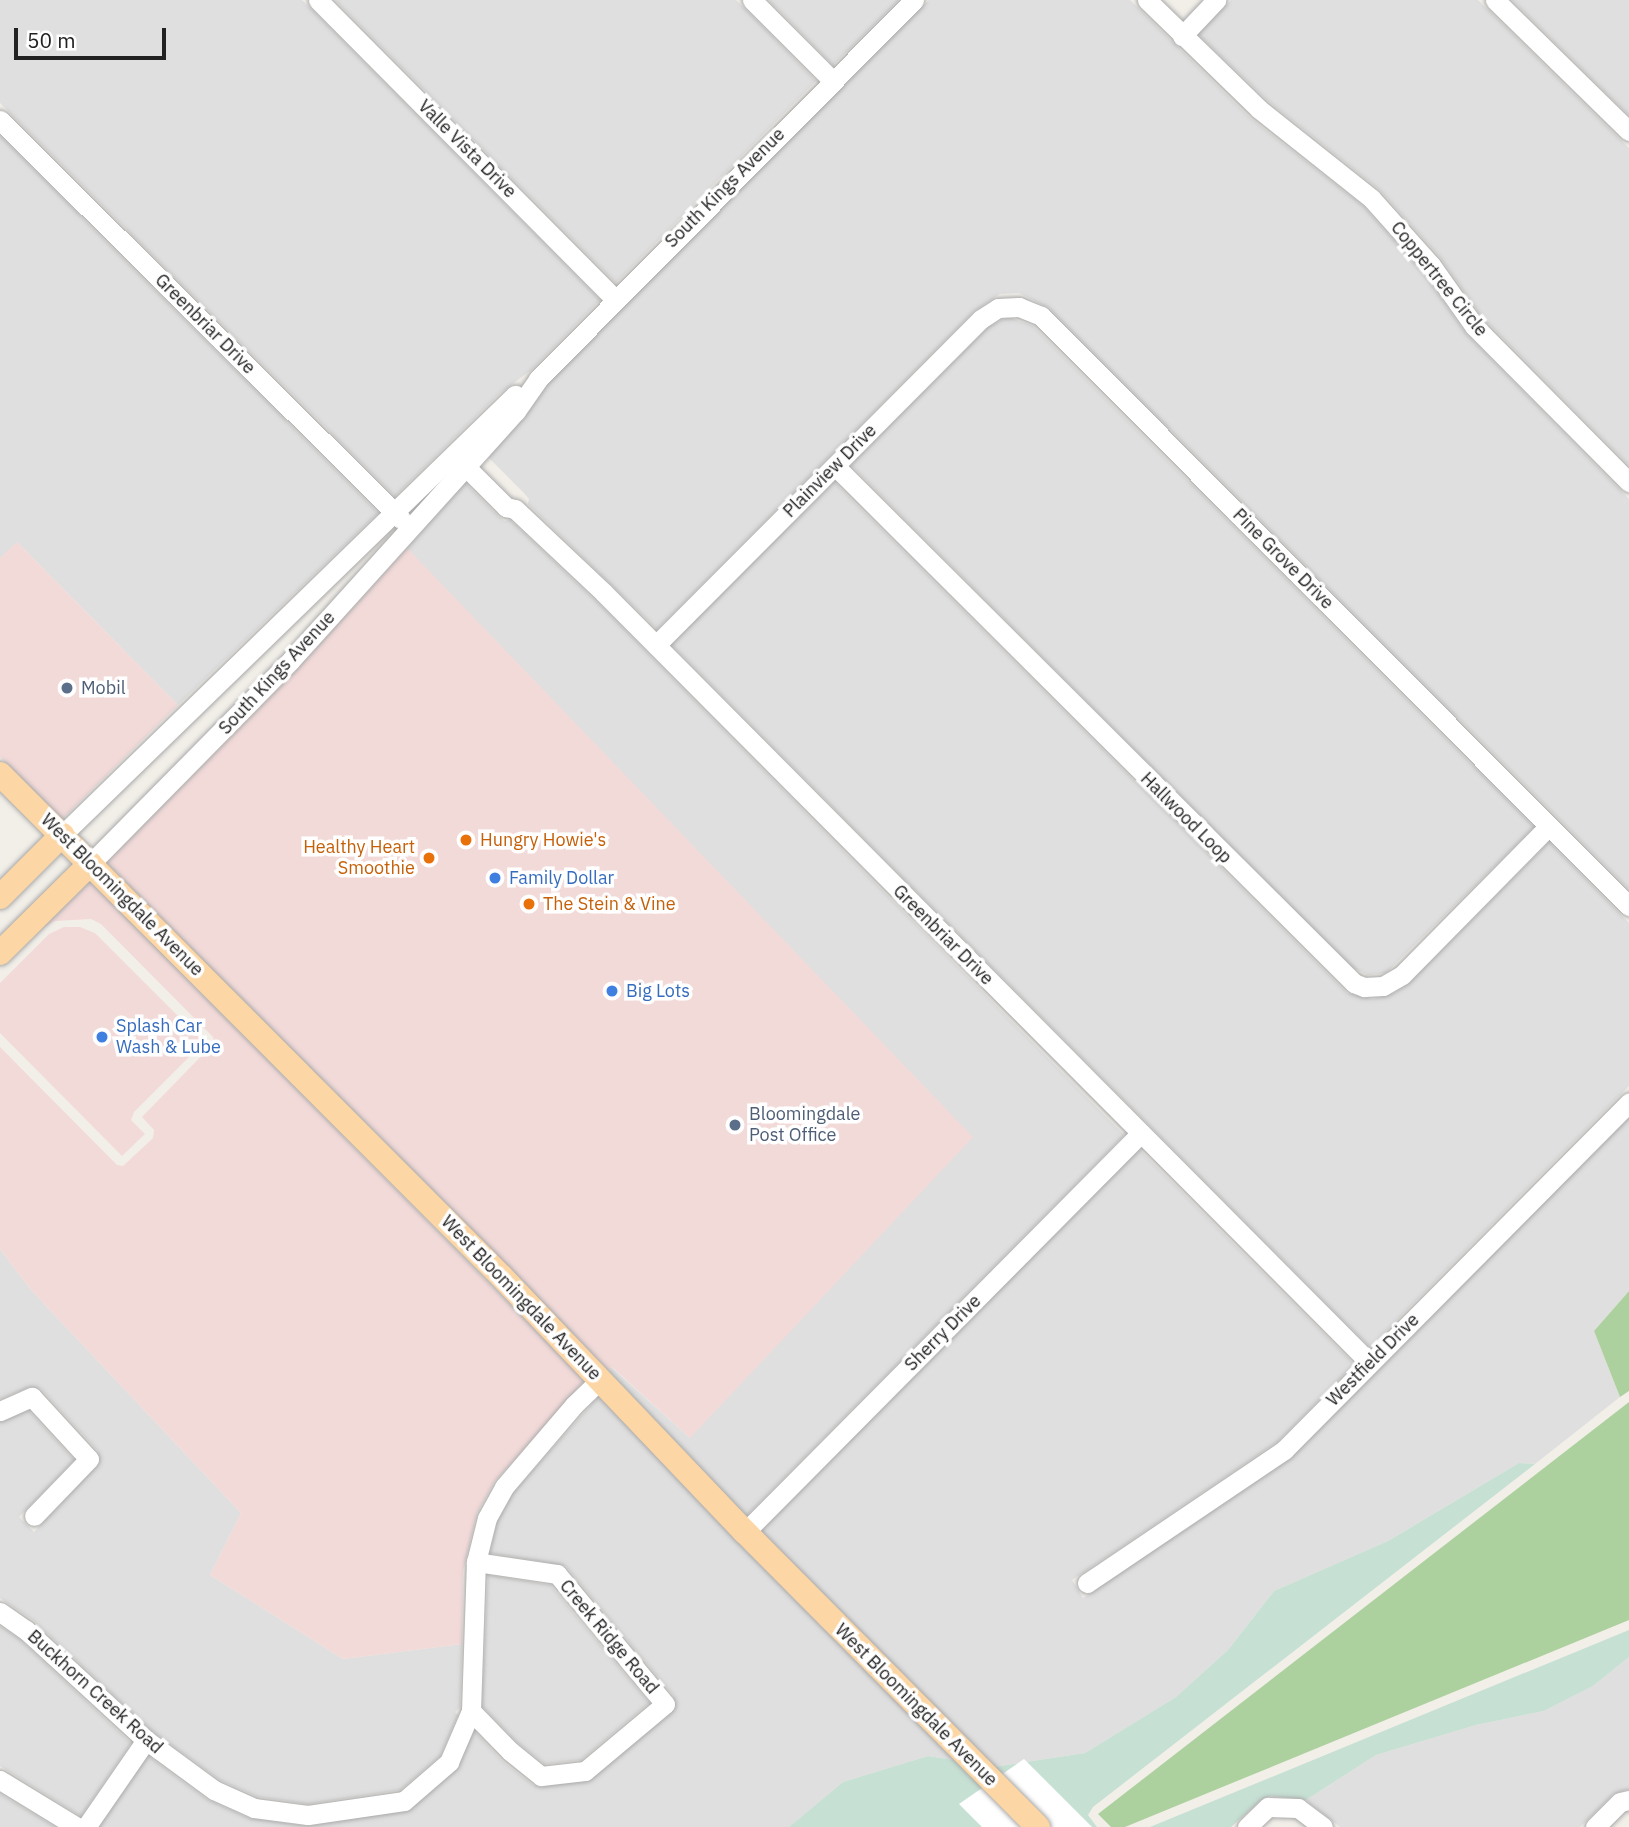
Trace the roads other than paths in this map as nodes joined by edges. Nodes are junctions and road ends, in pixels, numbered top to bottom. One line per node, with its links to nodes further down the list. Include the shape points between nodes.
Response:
1 (318, 0): 11 (street, Valle Vista Drive)
2 (752, 0): 8 (street)
3 (914, 0): 8 (street, South Kings Avenue)
4 (1147, 0): 7 (street, Coppertree Circle)
5 (1216, 0): 7 (street)
6 (1495, 0): 10 (street)
7 (1182, 36): 15 (street, Coppertree Circle, via 1259,109 1371,198 1431,265 1474,326)
8 (832, 80): 11 (street, South Kings Avenue)
9 (0, 120): 16 (street, Greenbriar Drive)
10 (1629, 131)
11 (615, 299): 13 (street, South Kings Avenue, via 538,379 516,411)
12 (1009, 306): 14 (street, Plainview Drive, via 981,319); 20 (street, Pine Grove Drive, via 1041,316)
13 (463, 457): 16 (street, South Kings Avenue); 17 (street, South Kings Avenue); 18 (street, Greenbriar Drive, via 506,508 515,509)
14 (835, 466): 18 (street, Plainview Drive); 20 (street, Hallwood Loop, via 1354,983 1383,986 1402,975)
15 (1629, 482)
16 (394, 512): 17 (street, Greenbriar Drive); 21 (street, South Kings Avenue)
17 (411, 528): 22 (street, South Kings Avenue, via 291,660)
18 (656, 645): 27 (street, Greenbriar Drive)
19 (0, 774): 21 (main road, West Bloomingdale Avenue)
20 (1549, 826): 24 (street)
21 (62, 835): 22 (main road, West Bloomingdale Avenue); 23 (main road, South Kings Avenue)
22 (90, 864): 25 (main road, South Kings Avenue); 29 (main road, West Bloomingdale Avenue)
23 (0, 897)
24 (1629, 906)
25 (0, 953)
26 (1629, 1102): 28 (street, Westfield Drive)
27 (1140, 1134): 28 (street, Greenbriar Drive); 32 (street, Sherry Drive)
28 (1370, 1363): 34 (street, Westfield Drive, via 1284,1450)
29 (600, 1380): 32 (main road, West Bloomingdale Avenue); 33 (street, Buckhorn Creek Road, via 504,1487 487,1518)
30 (0, 1411): 31 (street, via 32,1397 89,1459)
31 (34, 1516)
32 (745, 1532): 42 (main road, West Bloomingdale Avenue)
33 (476, 1562): 36 (street, Buckhorn Creek Road); 36 (street, Creek Ridge Road, via 557,1574 665,1704 585,1770 541,1776)
34 (1087, 1583)
35 (0, 1612): 37 (street, Buckhorn Creek Road, via 26,1630)
36 (471, 1711): 37 (street, Buckhorn Creek Road, via 449,1762 404,1801 308,1815 254,1808 214,1790)
37 (146, 1741): 41 (street)
38 (0, 1780): 40 (street)
39 (1629, 1800): 45 (street, via 1620,1802)
40 (77, 1827)
41 (86, 1827)
42 (1038, 1827)
43 (1247, 1827): 44 (street, via 1268,1807 1298,1808)
44 (1323, 1827)
45 (1595, 1827)

